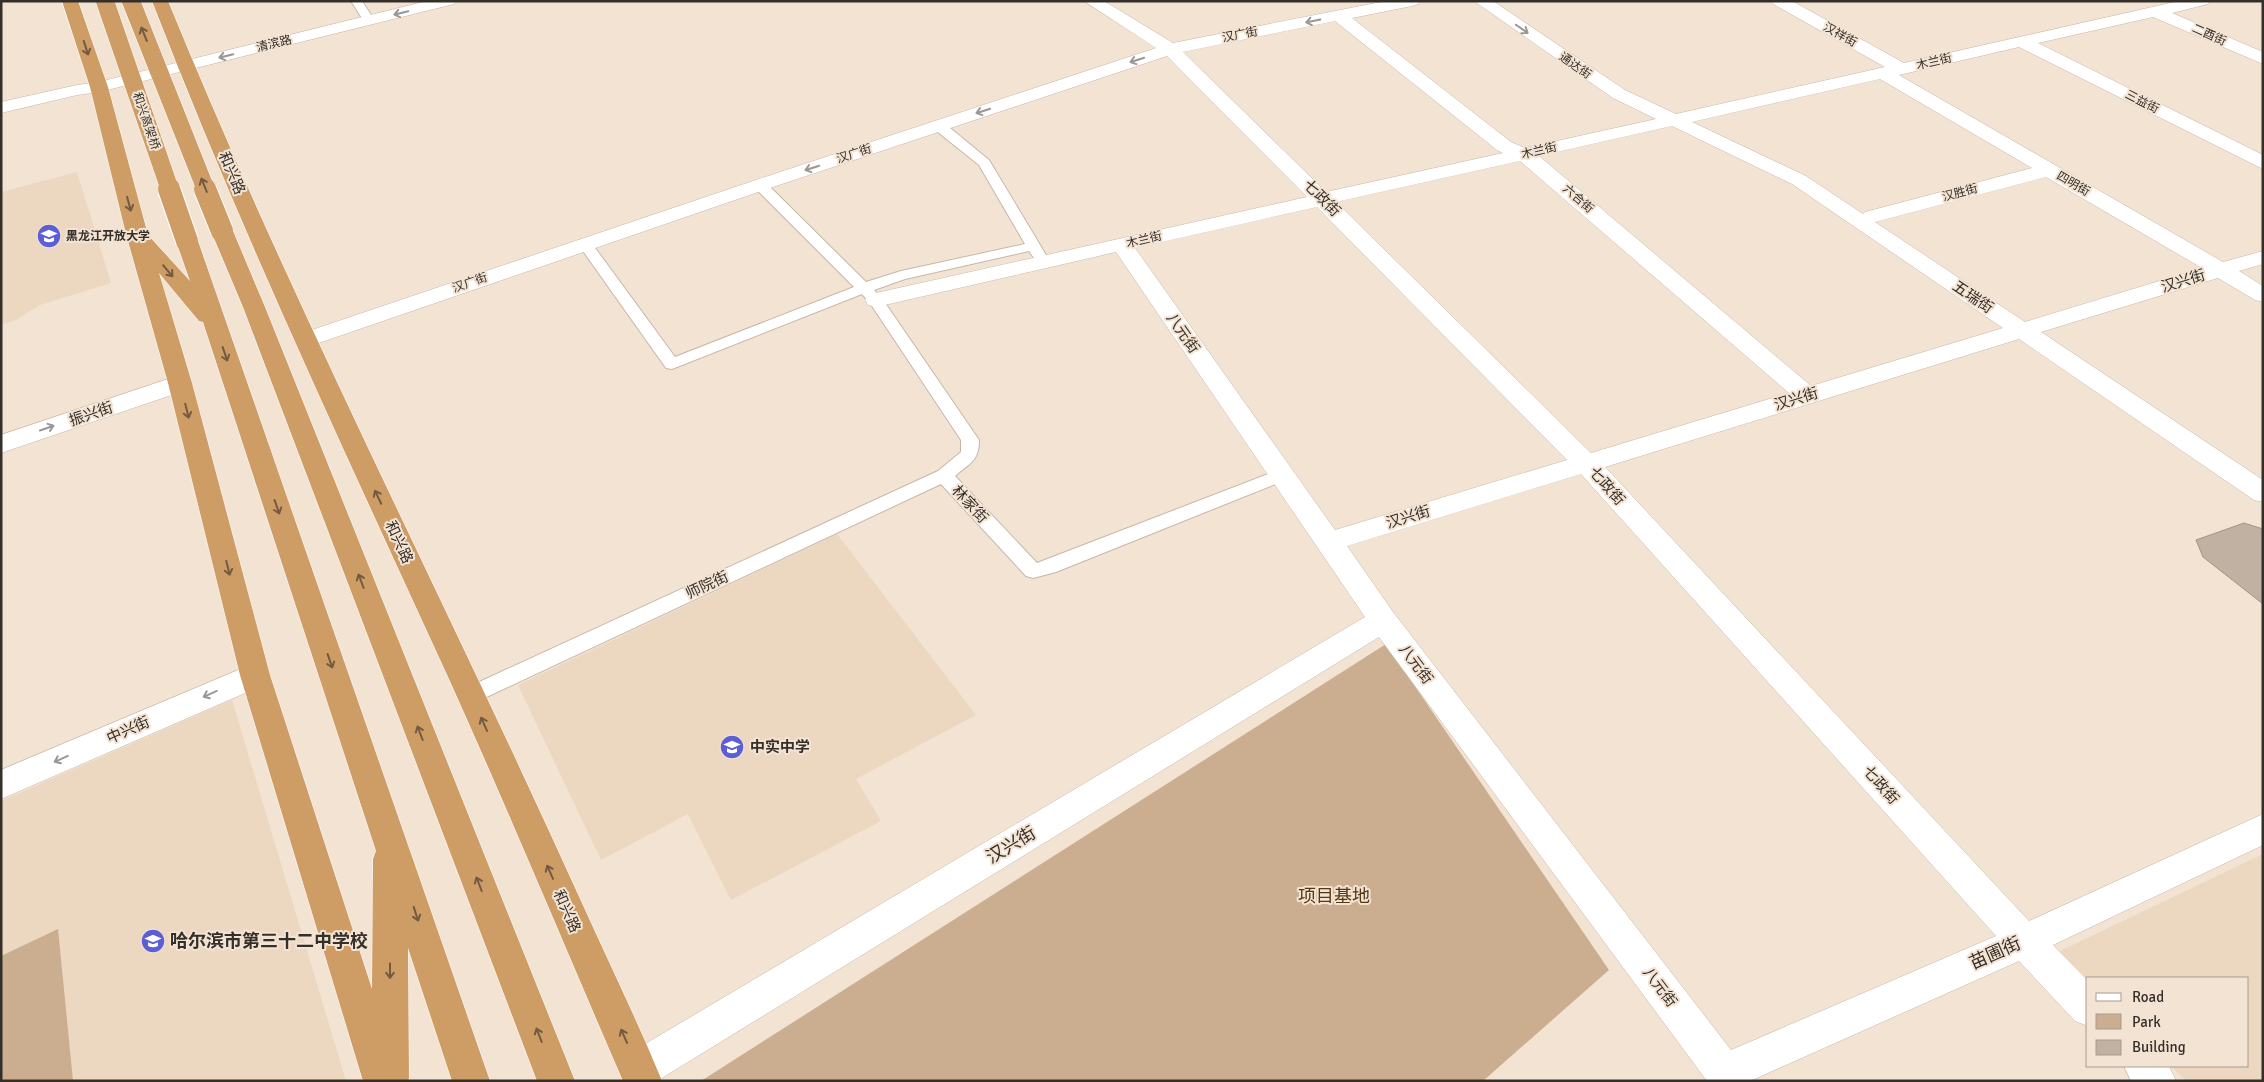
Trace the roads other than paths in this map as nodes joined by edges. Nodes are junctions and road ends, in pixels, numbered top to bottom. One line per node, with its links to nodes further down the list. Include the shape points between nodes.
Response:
1 (70, 1): 21 (highway, one-way to 21)
2 (105, 1): 42 (highway, 和兴高架桥, bridge)
3 (131, 1): 32 (highway, 和兴高架桥, one-way to 3, bridge)
4 (160, 1): 19 (highway, 和兴路)
5 (356, 1): 15 (street)
6 (448, 1): 15 (street, 清滨路, one-way to 15)
7 (1092, 1): 17 (street, 七政街)
8 (1412, 1): 14 (street, 汉广街)
9 (1482, 1): 24 (street, 通达街, one-way to 24, via 1636,104)
10 (1506, 1): 24 (street, 通达街, via 1617,78)
11 (1779, 1): 20 (street, 汉祥街)
12 (2202, 1): 13 (street, 木兰街)
13 (2156, 12): 16 (street, 木兰街); 18 (street, 二酉街)
14 (1339, 16): 17 (street, 汉广街, one-way to 17); 26 (street, 六合街, via 1504,146)
15 (370, 21): 19 (street, 清滨路, one-way to 19)
16 (2022, 42): 20 (street, 木兰街); 27 (street, 三益街)
17 (1170, 49): 25 (street, 汉广街, one-way to 25); 30 (street, 七政街)
18 (2263, 59)
19 (185, 66): 21 (street, 清滨路); 41 (highway, 和兴路)
20 (1892, 71): 24 (street, 木兰街); 28 (street, 四明街)
21 (99, 87): 22 (street, 清滨路); 23 (street, 清滨路, via 77,96); 33 (highway, one-way to 33)
22 (1, 108)
23 (1, 115)
24 (1683, 118): 26 (street, 木兰街); 31 (street, 五瑞街, via 1796,167); 43 (street, 五瑞街, via 1799,180)
25 (939, 126): 29 (street, 汉广街, one-way to 29); 36 (street, via 984,163)
26 (1524, 154): 30 (street, 木兰街); 46 (street, 六合街)
27 (2263, 163)
28 (2048, 170): 31 (street, 汉胜街); 38 (street, 四明街)
29 (760, 185): 34 (street, 汉广街); 39 (street, 林家街)
30 (1324, 199): 35 (street, 木兰街); 48 (street, 七政街)
31 (1872, 216): 43 (street, 五瑞街)
32 (222, 231): 41 (highway); 68 (highway, one-way to 32)
33 (137, 234): 42 (highway, one-way to 42); 45 (highway)
34 (584, 244): 39 (street, via 672,364); 44 (street, 汉广街)
35 (1122, 245): 36 (street, 木兰街); 50 (street, 八元街)
36 (1038, 254): 39 (street, 木兰街)
37 (2263, 256): 38 (street, 汉兴街)
38 (2219, 270): 40 (street, 四明街); 43 (street, 汉兴街)
39 (870, 294): 49 (street, 林家街, via 970,440 970,454)
40 (2263, 295)
41 (285, 297): 44 (highway, 和兴路)
42 (216, 327): 59 (highway, one-way to 59)
43 (2030, 328): 46 (street, 汉兴街); 51 (street, 五瑞街); 52 (street, 五瑞街)
44 (305, 340): 56 (highway, 和兴路, one-way to 44)
45 (180, 383): 47 (street, 振兴街, one-way to 45); 55 (highway, one-way to 55)
46 (1807, 396): 48 (street, 汉兴街)
47 (1, 444)
48 (1586, 463): 53 (street, 汉兴街); 60 (street, 七政街)
49 (944, 474): 50 (street, 林家街, via 1033,571); 56 (street, 师院街)
50 (1282, 475): 53 (street, 八元街)
51 (2263, 479)
52 (2263, 493)
53 (1328, 542): 54 (street, 八元街)
54 (1383, 620): 63 (street, 汉兴街); 64 (street, 八元街)
55 (255, 674): 57 (street, 中兴街, one-way to 57); 65 (highway)
56 (471, 695): 63 (highway, 和兴路, one-way to 56)
57 (1, 785)
58 (2263, 829): 60 (street, 苗圃街)
59 (390, 835): 66 (highway, one-way to 66); 67 (highway, one-way to 67)
60 (2024, 941): 61 (street, 七政街); 64 (street, 苗圃街)
61 (2086, 1006)
62 (2144, 1067): 69 (street)
63 (641, 1075)
64 (1728, 1077)
65 (382, 1081)
66 (390, 1081)
67 (471, 1081)
68 (556, 1081)
69 (2158, 1081)

